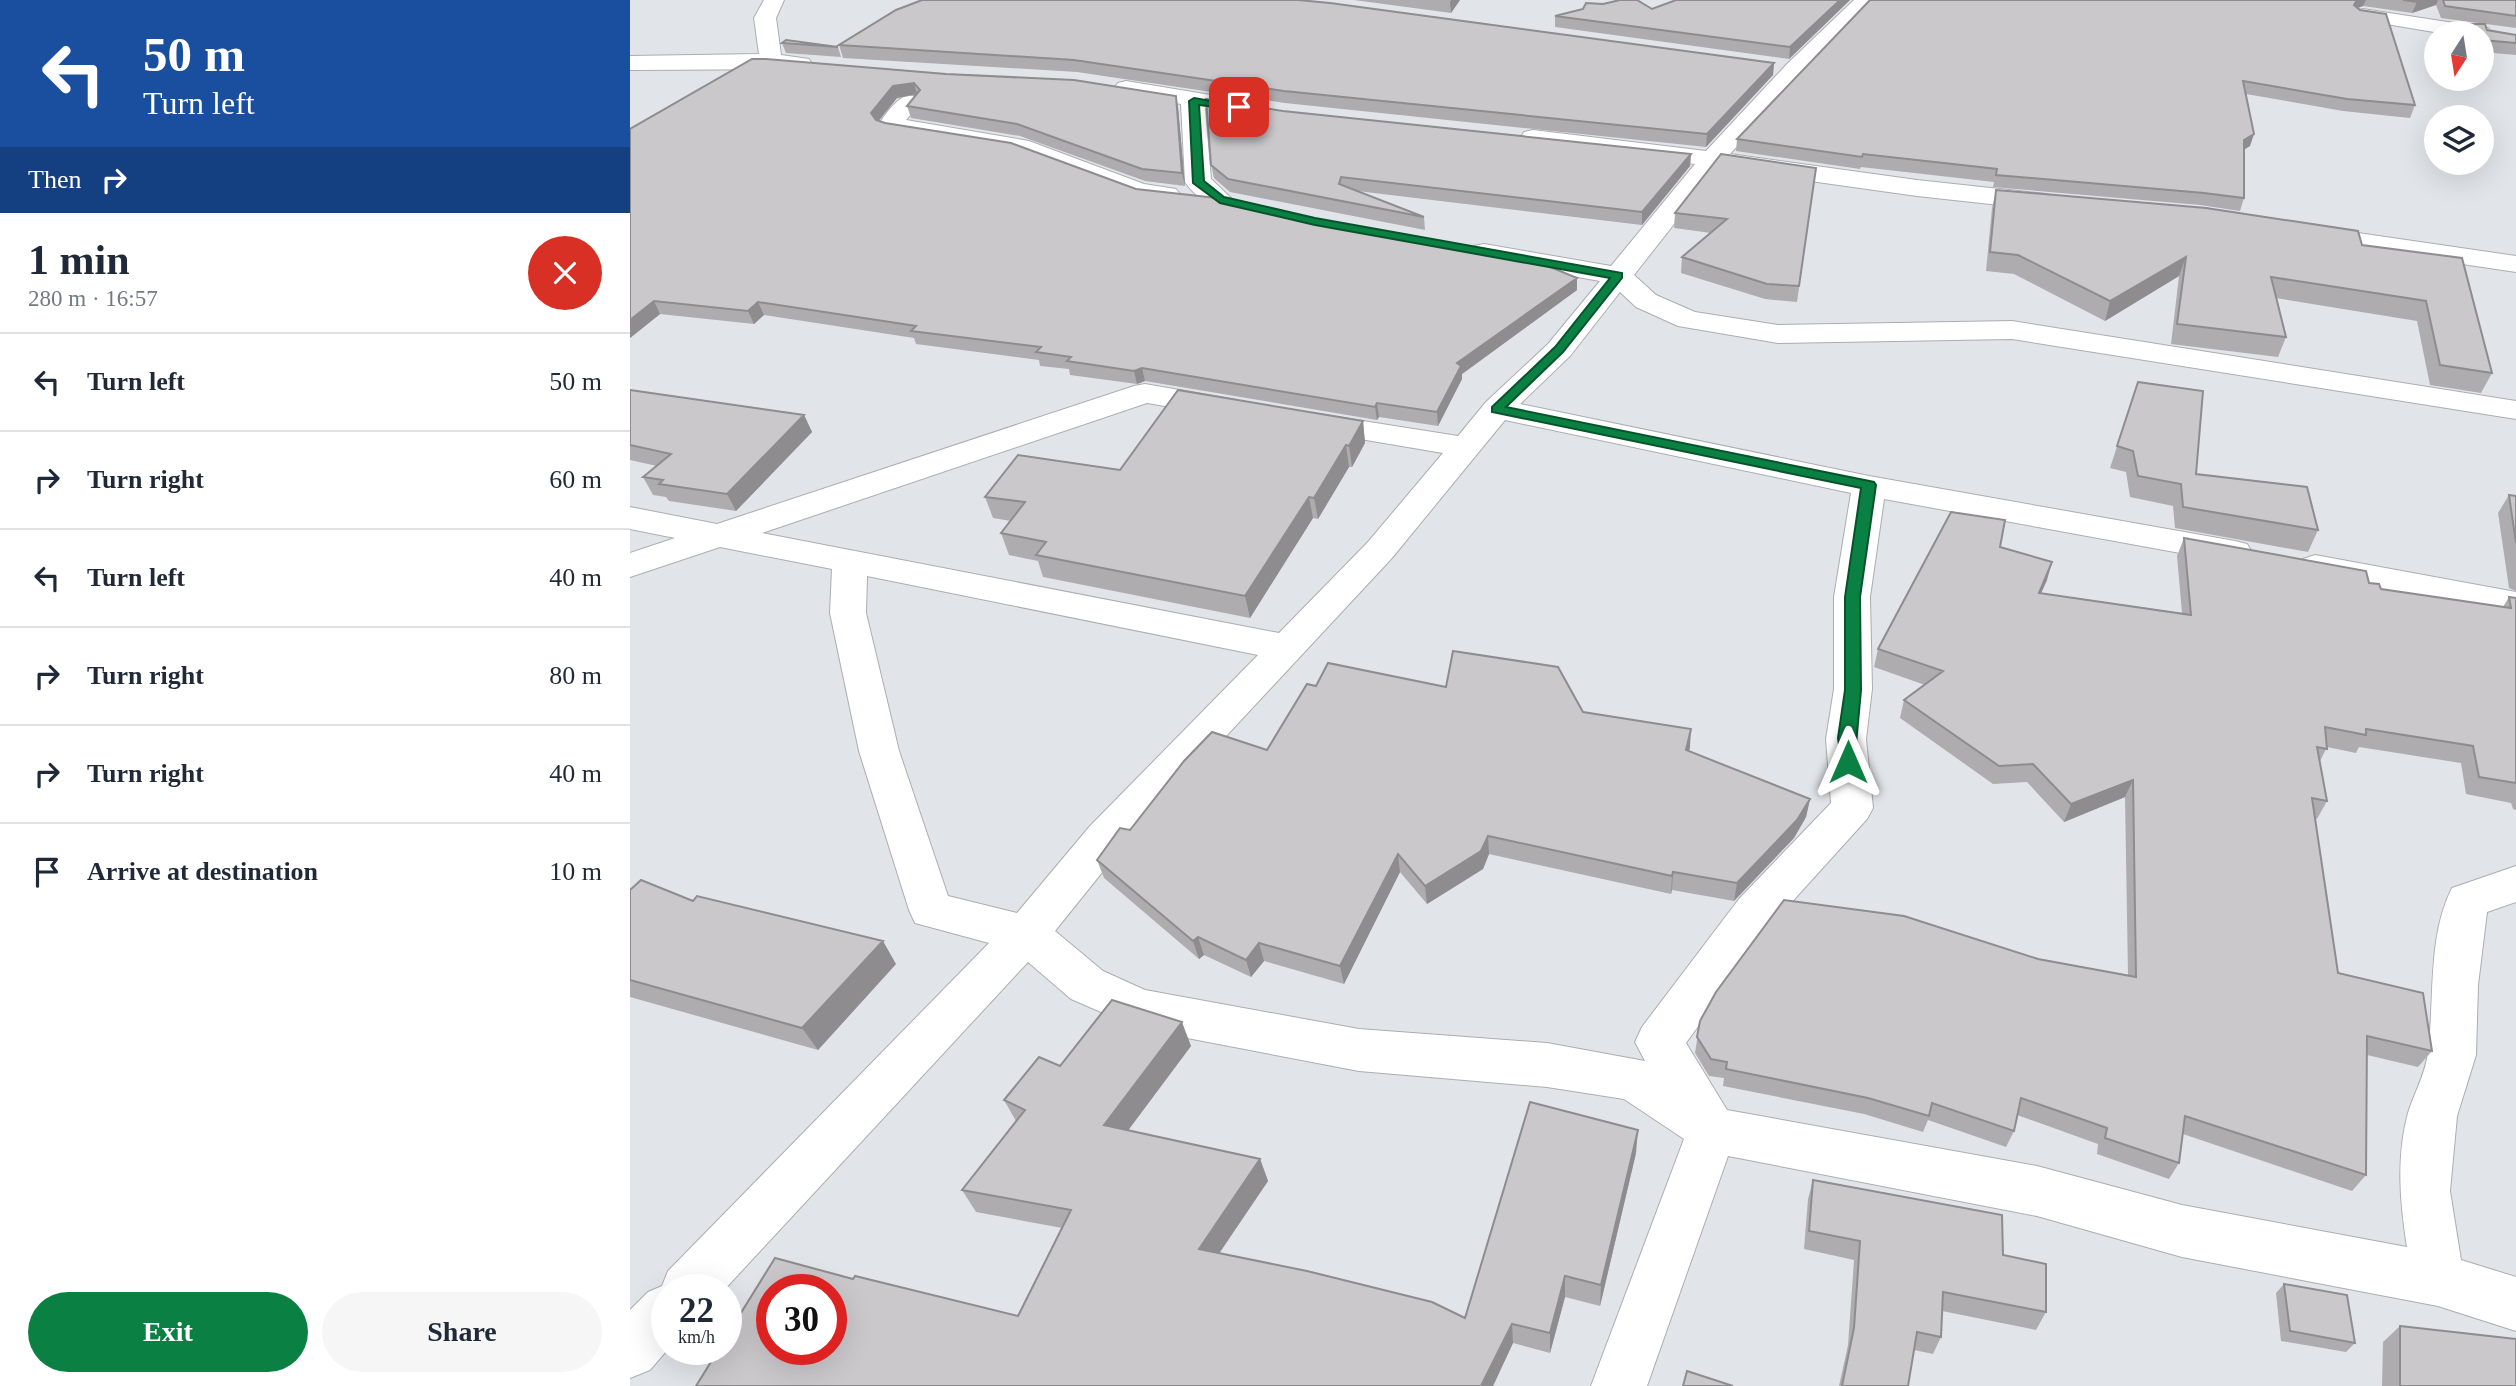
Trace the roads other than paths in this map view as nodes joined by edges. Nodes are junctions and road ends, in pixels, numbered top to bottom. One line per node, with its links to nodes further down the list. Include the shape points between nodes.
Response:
1 (774, 0): 7 (street, via 765,18)
2 (1866, 0): 15 (street, via 1781,67)
3 (2363, 15): 4 (street)
4 (2424, 24)
5 (2494, 35): 6 (street)
6 (2504, 37)
7 (771, 61): 8 (street); 9 (street)
8 (630, 63)
9 (826, 66)
10 (1109, 86): 11 (street)
11 (1194, 101): 13 (street); 16 (street, via 1198,183)
12 (909, 102): 16 (street, via 890,125 1020,146 1140,191)
13 (1285, 113)
14 (1514, 135): 15 (street)
15 (1713, 158): 17 (street, via 1971,196); 22 (street)
16 (1220, 200): 18 (street)
17 (2069, 205)
18 (1247, 206)
19 (2285, 230): 21 (street)
20 (1466, 249): 22 (street)
21 (2516, 264)
22 (1618, 276): 23 (street, via 1559,350); 24 (street, via 1646,301 1688,320 1778,334 2012,330)
23 (1497, 409): 25 (street); 26 (street)
24 (2516, 410)
25 (1466, 447): 28 (street, via 1145,393); 32 (street, via 1380,550)
26 (1869, 485): 31 (street); 35 (street, via 1852,597 1853,690 1846,738 1852,808 1755,912 1659,1042)
27 (630, 518): 28 (street)
28 (716, 535): 29 (street); 30 (street)
29 (850, 561): 32 (street); 34 (street, via 848,613 879,751 931,910)
30 (630, 565)
31 (2516, 604)
32 (1285, 647): 34 (street, via 1105,838)
33 (2516, 884): 37 (street, via 2467,901 2452,1055 2432,1116 2424,1191)
34 (1026, 934): 35 (street, via 1087,985 1140,1009 1359,1050 1547,1065 1634,1079); 36 (street)
35 (1712, 1130): 37 (street, via 2037,1191 2182,1231); 41 (street)
36 (702, 1274)
37 (2438, 1279): 38 (street)
38 (2516, 1304)
39 (651, 1328): 40 (street)
40 (630, 1350)
41 (1619, 1386)

